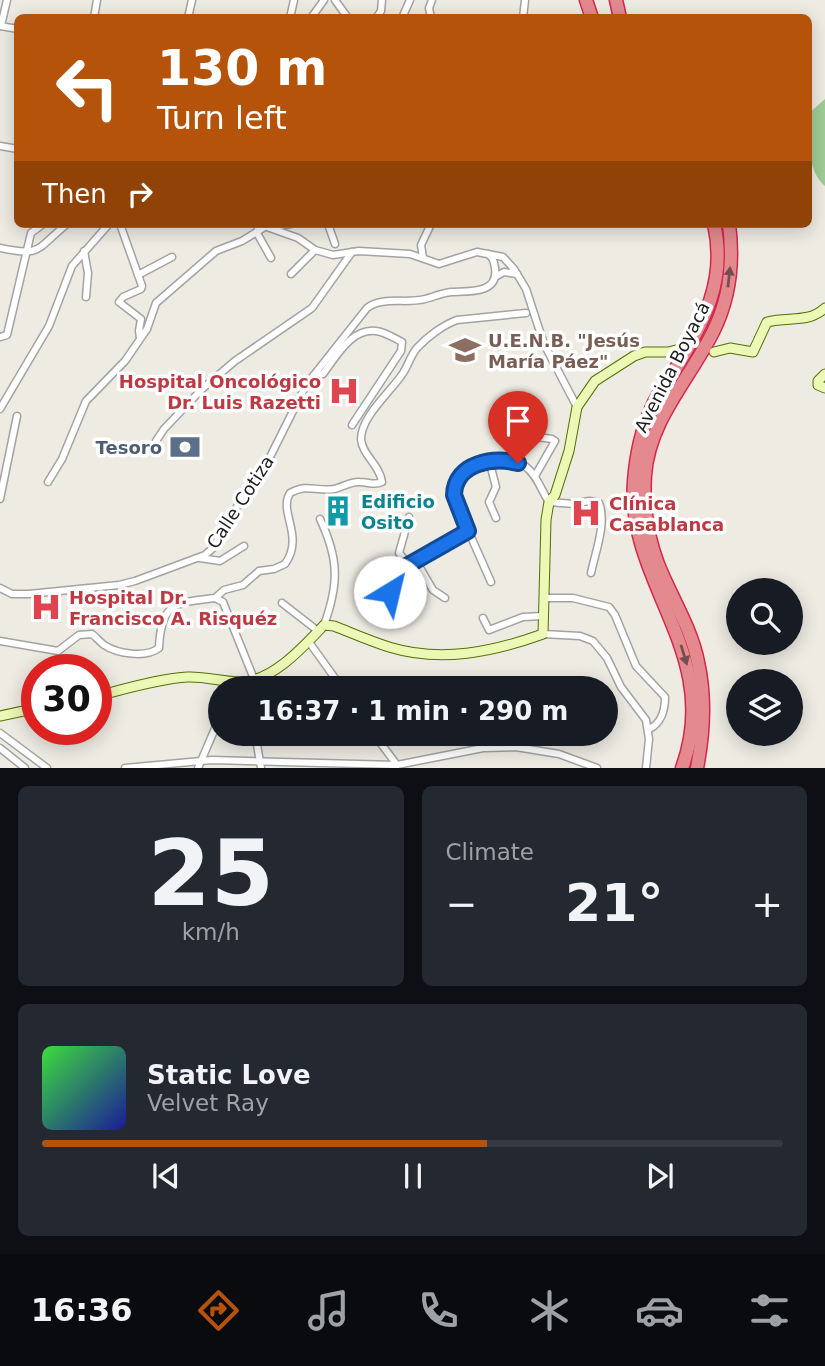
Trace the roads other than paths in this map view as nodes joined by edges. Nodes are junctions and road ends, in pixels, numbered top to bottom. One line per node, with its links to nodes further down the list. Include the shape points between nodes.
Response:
1 (6, 0): 2 (street)
2 (0, 26)
3 (38, 228): 20 (street, via 31,233)
4 (63, 228): 20 (street)
5 (104, 228): 18 (street)
6 (121, 228): 27 (street)
7 (258, 228): 14 (street)
8 (265, 228): 14 (street)
9 (273, 228): 17 (street)
10 (329, 228): 15 (street)
11 (429, 228): 24 (street, via 421,246)
12 (715, 228): 93 (highway, Avenida Boyacá, one-way to 93, via 719,260 711,303 651,408 637,452 634,481 639,542 690,676 692,714)
13 (730, 228): 94 (highway, Avenida Boyacá, one-way to 13, via 704,715 698,660 649,533 645,470 665,410 714,331 728,294)
14 (257, 233): 23 (street); 33 (street, via 216,251 160,299)
15 (335, 244)
16 (0, 248): 20 (street)
17 (315, 250): 19 (street, via 333,255); 25 (street)
18 (84, 251): 29 (street); 40 (street, via 72,265 49,326)
19 (352, 252): 24 (street); 44 (street, via 312,308 234,361 202,389)
20 (27, 254): 32 (street)
21 (488, 254): 24 (street, via 477,252 439,264); 26 (street, via 506,259); 28 (street, via 494,261)
22 (172, 257): 27 (street)
23 (271, 258)
24 (423, 258)
25 (291, 274)
26 (517, 274): 28 (street, Calle Cotiza, via 504,272); 39 (street, via 544,344)
27 (138, 275): 33 (street, via 142,288 119,302 141,319)
28 (495, 277): 37 (street, Calle Cotiza, via 480,290 371,304)
29 (86, 297)
30 (825, 308): 35 (main road, via 805,320 767,322 752,352 730,348)
31 (526, 313): 62 (street, via 457,320 418,347 362,432 363,446 382,482 351,482 328,489 308,486 290,493 286,501 294,536 288,559 279,568 259,571 243,585)
32 (4, 336)
33 (140, 338): 47 (street, via 125,361 86,401)
34 (680, 349): 39 (main road, via 634,356 599,378)
35 (714, 352)
36 (825, 374): 38 (main road, via 818,385)
37 (314, 375): 42 (street, via 323,374 349,341 363,332 379,331 402,342 401,351); 55 (street, Calle Cotiza, via 213,548)
38 (825, 388)
39 (577, 407): 49 (main road, via 569,452)
40 (0, 410)
41 (17, 416): 48 (street)
42 (352, 425)
43 (531, 436): 46 (street, via 552,439 555,444)
44 (156, 442)
45 (489, 460): 46 (street, via 518,463); 52 (street, via 496,487 489,502); 53 (street, via 471,467 454,490)
46 (536, 476): 49 (street)
47 (48, 482)
48 (0, 499)
49 (549, 502): 58 (street, via 599,503 600,527); 64 (main road)
50 (409, 517): 57 (street, via 399,553)
51 (320, 519): 68 (street, via 336,570)
52 (496, 519)
53 (468, 531): 56 (street); 59 (street)
54 (244, 547): 55 (street, via 220,561)
55 (198, 558): 60 (street, Calle Cotiza, via 135,581 102,587 29,594)
56 (416, 561): 57 (street); 63 (street, via 433,590)
57 (409, 565): 61 (street, via 394,575)
58 (591, 573)
59 (491, 582)
60 (0, 588)
61 (390, 592)
62 (215, 598): 70 (street, via 171,607 162,624 159,648 150,654 116,650 92,634 79,635 58,651); 72 (street, via 223,602)
63 (445, 598)
64 (544, 598): 66 (main road); 79 (street, via 573,598 612,611 636,666 665,697 663,713)
65 (282, 603): 68 (street)
66 (543, 616): 67 (street, via 523,617 489,630); 69 (main road)
67 (483, 618)
68 (321, 628): 69 (main road, via 334,626 392,648 442,654 496,649); 71 (main road)
69 (543, 634): 79 (street, via 593,641)
70 (0, 641)
71 (309, 642): 73 (main road); 74 (street)
72 (241, 676)
73 (260, 676)
74 (333, 676)
75 (208, 678): 76 (main road, via 186,677)
76 (112, 693)
77 (21, 711): 78 (main road)
78 (0, 716)
79 (649, 729): 92 (street)
80 (0, 733): 89 (street)
81 (208, 745): 85 (street)
82 (258, 746): 86 (street)
83 (383, 746): 87 (street)
84 (0, 748): 88 (street)
85 (200, 764): 86 (street); 90 (street)
86 (261, 764): 87 (street)
87 (398, 766): 91 (street, via 483,748 516,747 559,754)
88 (25, 768)
89 (47, 768)
90 (125, 768)
91 (597, 768)
92 (646, 768)
93 (682, 768)
94 (697, 768)

